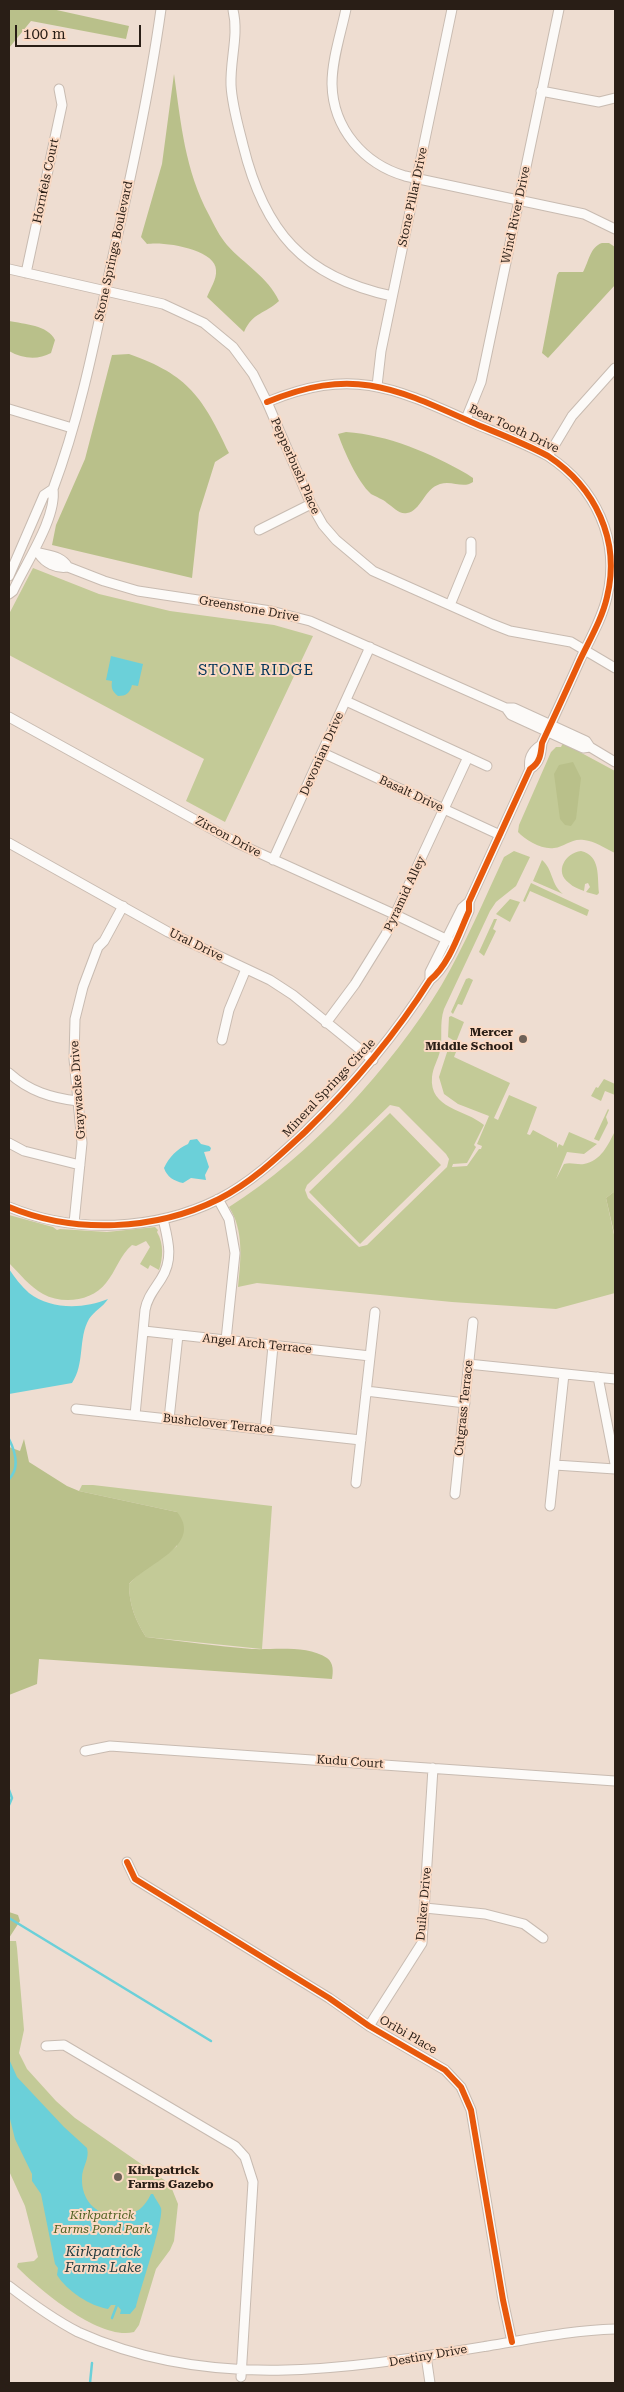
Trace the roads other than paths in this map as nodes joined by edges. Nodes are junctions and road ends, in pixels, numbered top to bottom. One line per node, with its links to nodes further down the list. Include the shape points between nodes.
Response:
1 (161, 9): 14 (street, Stone Springs Boulevard, via 144,111)
2 (346, 9): 9 (street, via 332,84 342,126 369,159)
3 (452, 9): 9 (street, Stone Pillar Drive)
4 (559, 9): 7 (street, Wind River Drive)
5 (233, 10): 15 (street, via 237,25 231,67 234,108 250,174 263,207 283,236 311,263 344,282)
6 (59, 89): 13 (street, Hornfels Court, via 62,104)
7 (542, 91): 8 (street, via 599,102); 10 (street, Wind River Drive)
8 (614, 98)
9 (417, 179): 10 (street); 15 (street, Stone Pillar Drive)
10 (519, 199): 11 (street, via 584,214); 20 (street, Wind River Drive, via 480,382)
11 (615, 229)
12 (9, 269): 13 (street, Pepperbush Place)
13 (26, 273): 14 (street, Pepperbush Place)
14 (106, 290): 18 (street, Pepperbush Place, via 163,304 204,323 233,347); 21 (street, Stone Springs Boulevard)
15 (392, 296): 17 (street, Stone Pillar Drive)
16 (615, 368): 22 (street, via 572,416)
17 (377, 386): 18 (street, Bear Tooth Drive, via 327,384); 20 (street, Bear Tooth Drive, via 408,394)
18 (267, 402): 24 (street, Pepperbush Place)
19 (9, 409): 21 (street)
20 (466, 419): 22 (street, Bear Tooth Drive)
21 (72, 428): 23 (street, Stone Springs Boulevard)
22 (548, 456): 29 (street, Bear Tooth Drive, via 573,475 593,499 606,529)
23 (52, 489): 27 (street, Stone Springs Boulevard, via 44,495); 28 (street, Stone Springs Boulevard, via 54,498)
24 (311, 504): 25 (street); 32 (street, Pepperbush Place, via 336,540 373,570)
25 (259, 530)
26 (471, 542): 32 (street, via 471,554)
27 (22, 546): 28 (street, Greenstone Drive); 30 (street)
28 (36, 552): 31 (street); 33 (street, Greenstone Drive, via 64,561 68,567 104,581 138,590 297,617)
29 (613, 568): 34 (street, Bear Tooth Drive, via 607,598)
30 (9, 576)
31 (9, 594)
32 (450, 605): 34 (street, Pepperbush Place, via 502,628 560,639)
33 (370, 646): 36 (street, Devonian Drive); 38 (street, Greenstone Drive, via 506,708 514,708)
34 (585, 650): 35 (street, Pepperbush Place); 38 (street, Bear Tooth Drive)
35 (615, 668)
36 (346, 701): 39 (street, Devonian Drive); 40 (street)
37 (9, 717): 46 (street, Zircon Drive)
38 (549, 728): 41 (street, Greenstone Drive, via 586,741 590,747); 44 (street, Mineral Springs Circle, via 542,745 533,753 530,769)
39 (323, 753): 43 (street, Basalt Drive); 46 (street, Devonian Drive)
40 (468, 756): 42 (street); 43 (street, Pyramid Alley)
41 (615, 762)
42 (487, 766)
43 (444, 809): 44 (street, Basalt Drive); 48 (street, Pyramid Alley)
44 (500, 835): 49 (street, Mineral Springs Circle, via 469,902 462,908)
45 (9, 843): 47 (street, Ural Drive)
46 (273, 860): 48 (street, Zircon Drive)
47 (123, 906): 50 (street, Ural Drive); 55 (street, Graywacke Drive, via 98,947 75,1019)
48 (396, 914): 49 (street, Zircon Drive); 51 (street, Pyramid Alley, via 355,984)
49 (450, 941): 53 (street, Mineral Springs Circle, via 430,972 430,980)
50 (246, 970): 51 (street, Ural Drive, via 293,995); 52 (street, via 229,1010)
51 (326, 1023): 53 (street, Ural Drive)
52 (222, 1040)
53 (373, 1060): 58 (street, Mineral Springs Circle, via 272,1163)
54 (9, 1073): 55 (street, via 48,1097)
55 (78, 1101): 57 (street, Graywacke Drive, via 82,1143)
56 (9, 1143): 57 (street, via 24,1151)
57 (80, 1165): 61 (street, Graywacke Drive)
58 (218, 1199): 60 (street, Mineral Springs Circle); 66 (street, via 229,1219 235,1253)
59 (9, 1208): 61 (street, Mineral Springs Circle, via 41,1218)
60 (163, 1219): 61 (street, Mineral Springs Circle, via 120,1224); 64 (street, via 170,1251 169,1262 148,1299)
61 (74, 1223)
62 (374, 1312): 68 (street)
63 (473, 1322): 69 (street, Cutgrass Terrace)
64 (144, 1331): 65 (street, Angel Arch Terrace); 76 (street)
65 (178, 1336): 66 (street, Angel Arch Terrace); 77 (street)
66 (226, 1340): 67 (street, Angel Arch Terrace)
67 (273, 1346): 68 (street, Angel Arch Terrace); 78 (street)
68 (370, 1356): 73 (street)
69 (468, 1364): 70 (street); 74 (street, Cutgrass Terrace)
70 (564, 1374): 71 (street); 81 (street)
71 (598, 1377): 72 (street); 80 (street)
72 (615, 1379)
73 (366, 1392): 74 (street); 79 (street)
74 (465, 1403): 84 (street, Cutgrass Terrace)
75 (76, 1409): 76 (street, Bushclover Terrace)
76 (135, 1415): 77 (street, Bushclover Terrace)
77 (170, 1419): 78 (street, Bushclover Terrace)
78 (265, 1430): 79 (street, Bushclover Terrace)
79 (361, 1440): 83 (street)
80 (615, 1464)
81 (555, 1465): 82 (street); 85 (street)
82 (615, 1469)
83 (356, 1483)
84 (455, 1494)
85 (550, 1506)
86 (85, 1751): 87 (street, Kudu Court, via 110,1746)
87 (433, 1768): 88 (street, Kudu Court); 90 (street, Duiker Drive)
88 (615, 1781)
89 (127, 1862): 92 (street, Oribi Place, via 136,1879)
90 (425, 1908): 91 (street, via 485,1914 524,1924); 92 (street, Duiker Drive, via 422,1943)
91 (543, 1938)
92 (369, 2026): 96 (street, Oribi Place, via 445,2070 467,2098)
93 (46, 2046): 98 (street, via 64,2045 235,2146 245,2157 252,2182)
94 (9, 2286): 98 (street, Destiny Drive, via 79,2333 128,2355 180,2370)
95 (615, 2329): 96 (street, Destiny Drive)
96 (512, 2342): 97 (street, Destiny Drive)
97 (426, 2356): 98 (street, Destiny Drive, via 331,2372); 99 (street)
98 (241, 2377)
99 (430, 2383)

